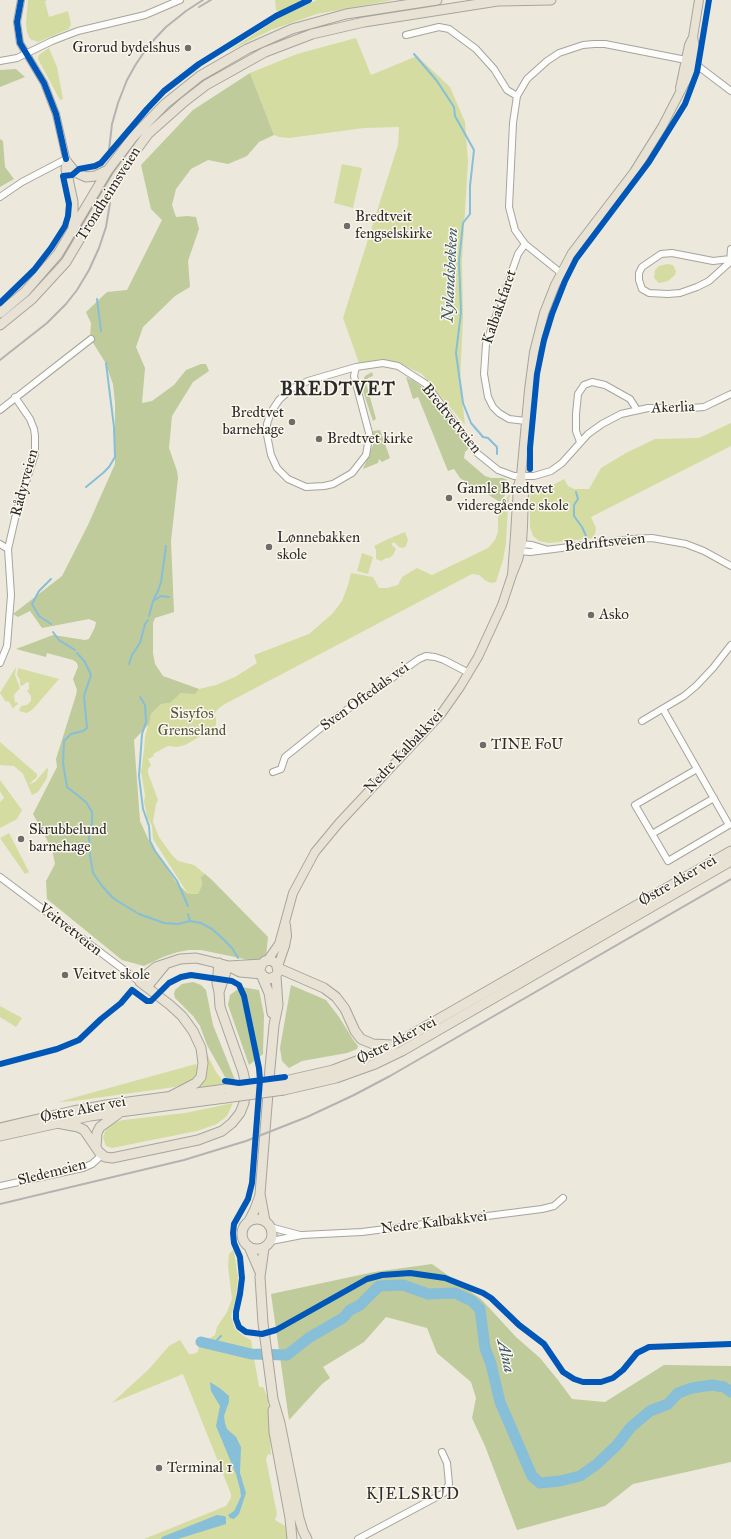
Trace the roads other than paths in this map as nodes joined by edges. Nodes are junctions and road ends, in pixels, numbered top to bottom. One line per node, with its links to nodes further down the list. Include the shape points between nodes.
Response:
1 (21, 0): 8 (street, via 18,26 20,43)
2 (180, 0): 8 (street, via 145,15 78,31)
3 (437, 0): 14 (highway, Trondheimsveien, via 326,19 292,29 246,49 215,66 177,94 133,137)
4 (502, 0): 5 (highway, Trondheimsveien); 22 (highway, Trondheimsveien, via 364,22 312,34 258,56 206,85 167,117 140,144 117,176 66,262 32,299)
5 (551, 0)
6 (699, 0): 10 (main road, Nedre Kalbakkvei, via 693,37 694,47)
7 (406, 35): 12 (street, via 439,27 449,29 482,54 507,90)
8 (26, 54): 9 (street); 13 (street, via 44,83 56,114)
9 (0, 61)
10 (689, 61): 11 (street); 12 (street, via 605,44 583,45 559,53 547,61 527,79); 20 (main road, Nedre Kalbakkvei, via 688,79 651,147 579,244)
11 (731, 91)
12 (517, 96): 17 (street, via 513,123 509,207 515,230)
13 (67, 161): 14 (highway, via 76,172 86,177 96,176); 15 (street, via 22,182); 16 (highway, via 66,169 74,212)
14 (108, 170): 16 (highway, Trondheimsveien)
15 (0, 197)
16 (72, 232): 21 (highway, Trondheimsveien, via 36,280)
17 (525, 244): 20 (street); 29 (street, Kalbakkfaret, via 518,254 486,344 484,374 492,407 509,419)
18 (731, 249): 19 (street)
19 (730, 262): 19 (street, via 672,253 661,254 640,269 639,284 651,294 684,292 709,281)
20 (561, 273): 29 (main road, Nedre Kalbakkvei, via 546,307 537,339)
21 (0, 313)
22 (0, 325)
23 (91, 339): 26 (street)
24 (356, 367): 24 (street, Bredtvetveien, via 308,381 291,389 271,412 267,424 271,455 288,479 306,487 333,484 352,473 366,455 369,433 354,376); 31 (street, Bredtvetveien, via 383,363 398,366 426,384 477,453 498,470)
25 (731, 394): 28 (street, Akerlia, via 710,405 697,408)
26 (15, 397): 27 (street); 34 (street, Rådyrveien, via 34,429 35,454 17,510)
27 (0, 410)
28 (637, 410): 30 (street, Akerlia, via 607,421); 30 (street, Akerlia, via 625,395 599,382 586,383 578,397 576,426)
29 (526, 421): 31 (main road, Nedre Kalbakkvei)
30 (580, 442): 31 (street, Akerlia, via 562,463 551,471 540,475)
31 (521, 476): 33 (main road, Nedre Kalbakkvei, via 524,492)
32 (0, 544): 34 (street)
33 (519, 547): 35 (street, Bedriftsveien, via 530,552 652,538 686,544); 38 (main road, Nedre Kalbakkvei, via 516,565 502,605)
34 (8, 549): 37 (street, Rådyrveien, via 11,595 7,646)
35 (731, 566)
36 (731, 645): 39 (street, via 706,676 684,696)
37 (0, 664)
38 (469, 673): 42 (street, Sven Oftedals vei, via 435,657 426,656 419,659 321,728 285,757 281,768); 48 (main road, Nedre Kalbakkvei, via 441,714 315,852 293,893)
39 (664, 709): 40 (street); 41 (street)
40 (642, 721)
41 (697, 769): 43 (street); 44 (street, via 635,805)
42 (273, 772)
43 (714, 798): 44 (street); 44 (street, via 729,825 668,861)
44 (652, 834)
45 (731, 851): 55 (highway, Østre Aker vei)
46 (731, 861): 56 (highway, Østre Aker vei, via 394,1055 336,1078)
47 (0, 877): 53 (street, Veitvetveien)
48 (286, 922): 49 (main road, Nedre Kalbakkvei, via 277,947); 51 (main road, Nedre Kalbakkvei, via 286,940)
49 (264, 962): 50 (highway); 51 (highway, via 274,961); 52 (highway, via 260,969)
50 (225, 965): 52 (highway, via 240,972); 53 (highway, via 192,958 180,959 167,963); 64 (highway, via 217,983 222,1014 245,1082 244,1103 236,1119 222,1130 198,1140 116,1158)
51 (277, 970): 52 (highway, via 269,979); 54 (highway, Nedre Kalbakkvei, via 278,1005); 55 (highway, via 324,988 336,997 361,1039 373,1044)
52 (262, 975): 54 (highway, Nedre Kalbakkvei, via 272,1004)
53 (143, 985): 58 (highway, via 182,1016 201,1048 201,1077 196,1083)
54 (274, 1025): 66 (highway, Nedre Kalbakkvei)
55 (396, 1045): 56 (highway, Østre Aker vei, via 340,1068)
56 (284, 1086): 57 (highway, Østre Aker vei, bridge)
57 (225, 1094): 58 (highway, Østre Aker vei); 59 (highway, Østre Aker vei)
58 (171, 1096): 61 (highway, Østre Aker vei, via 81,1109)
59 (122, 1111): 60 (highway, Østre Aker vei); 63 (highway, via 100,1127)
60 (57, 1123): 62 (highway, Østre Aker vei); 63 (highway, via 84,1130)
61 (0, 1128)
62 (0, 1136)
63 (96, 1147): 64 (highway)
64 (102, 1155): 65 (street, Sledemeien, via 83,1168)
65 (0, 1186)
66 (260, 1194): 68 (highway, Nedre Kalbakkvei); 69 (highway, Nedre Kalbakkvei)
67 (563, 1198): 70 (street, Nedre Kalbakkvei, via 554,1206 535,1210 356,1233)
68 (249, 1221): 69 (highway, via 257,1219); 72 (highway, via 242,1230 241,1237)
69 (267, 1224): 70 (street, Nedre Kalbakkvei); 71 (highway, via 272,1234)
70 (302, 1235): 71 (street, Nedre Kalbakkvei)
71 (268, 1244): 72 (highway, via 258,1250); 73 (highway)
72 (250, 1249): 73 (highway)
73 (260, 1272): 74 (highway, via 263,1322)
74 (273, 1399): 76 (highway, via 274,1432); 77 (highway, via 299,1518)
75 (442, 1452): 78 (street, via 447,1463 449,1484 444,1493)
76 (292, 1539)
77 (308, 1539)
78 (358, 1539)

